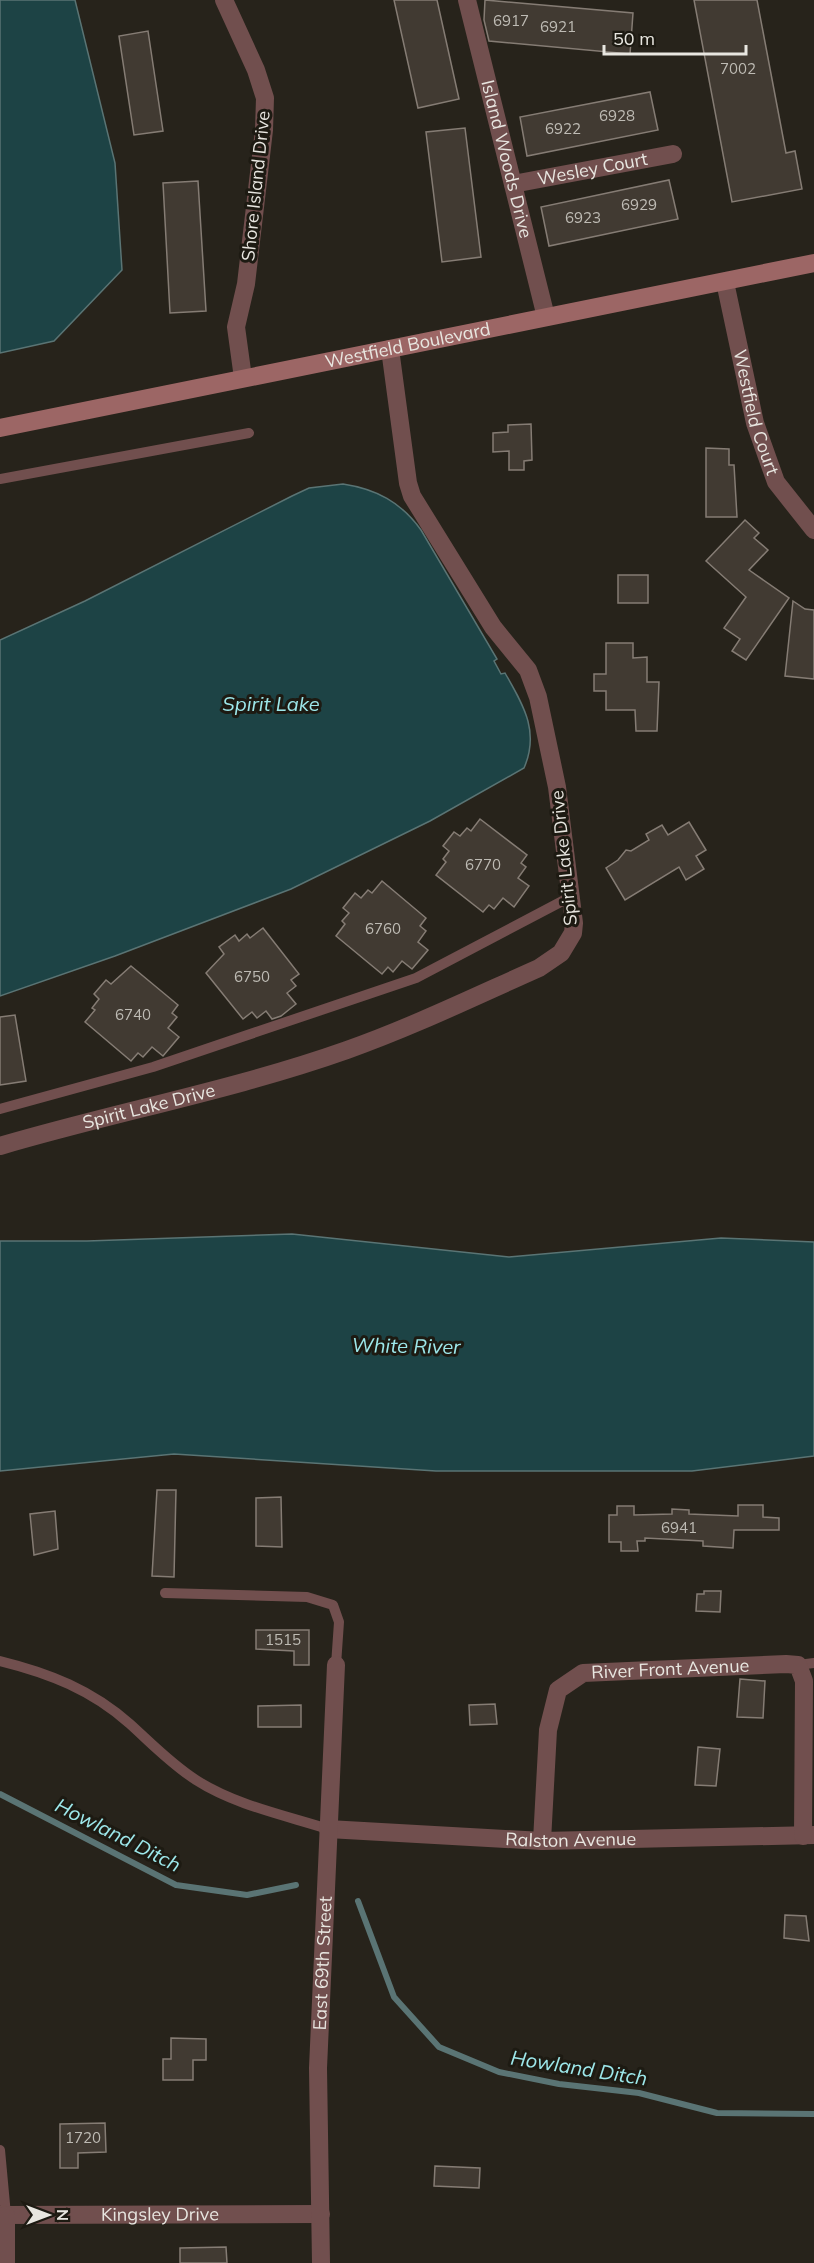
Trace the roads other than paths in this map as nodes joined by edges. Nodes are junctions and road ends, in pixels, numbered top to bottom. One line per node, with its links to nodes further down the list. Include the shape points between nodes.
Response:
1 (224, 0): 9 (street, Shore Island Drive, via 265,98 246,284 236,327)
2 (467, 0): 4 (street, Island Woods Drive)
3 (672, 154): 4 (street, Wesley Court)
4 (513, 184): 7 (street, Island Woods Drive)
5 (814, 263): 6 (street, Westfield Boulevard)
6 (725, 282): 7 (street, Westfield Boulevard); 13 (street, Westfield Court, via 762,443 776,482)
7 (546, 317): 8 (street, Westfield Boulevard)
8 (390, 349): 9 (street, Westfield Boulevard); 14 (street, Spirit Lake Drive, via 412,496 493,627 521,659 534,683 557,787)
9 (243, 378): 10 (street, Westfield Boulevard)
10 (0, 428)
11 (249, 433): 12 (lane)
12 (0, 479)
13 (814, 530)
14 (572, 896): 15 (lane, via 416,978 153,1067); 16 (street, Spirit Lake Drive, via 573,933 561,953 544,966 474,997 347,1050)
15 (0, 1109)
16 (0, 1146)
17 (165, 1593): 20 (lane, via 307,1597 333,1605 339,1622)
18 (0, 1661): 21 (lane, via 46,1674 90,1694 172,1763 216,1792)
19 (806, 1664): 22 (street); 23 (street, River Front Avenue, via 583,1673 558,1690 548,1730)
20 (336, 1665): 21 (street, East 69th Street)
21 (328, 1829): 23 (street, Ralston Avenue); 25 (street, East 69th Street, via 318,2068)
22 (808, 1836): 23 (street, Ralston Avenue)
23 (542, 1841)
24 (0, 2150): 26 (lane)
25 (321, 2214): 26 (street, Kingsley Drive); 28 (street, East 69th Street)
26 (3, 2215): 27 (street)
27 (6, 2263)
28 (321, 2263)

